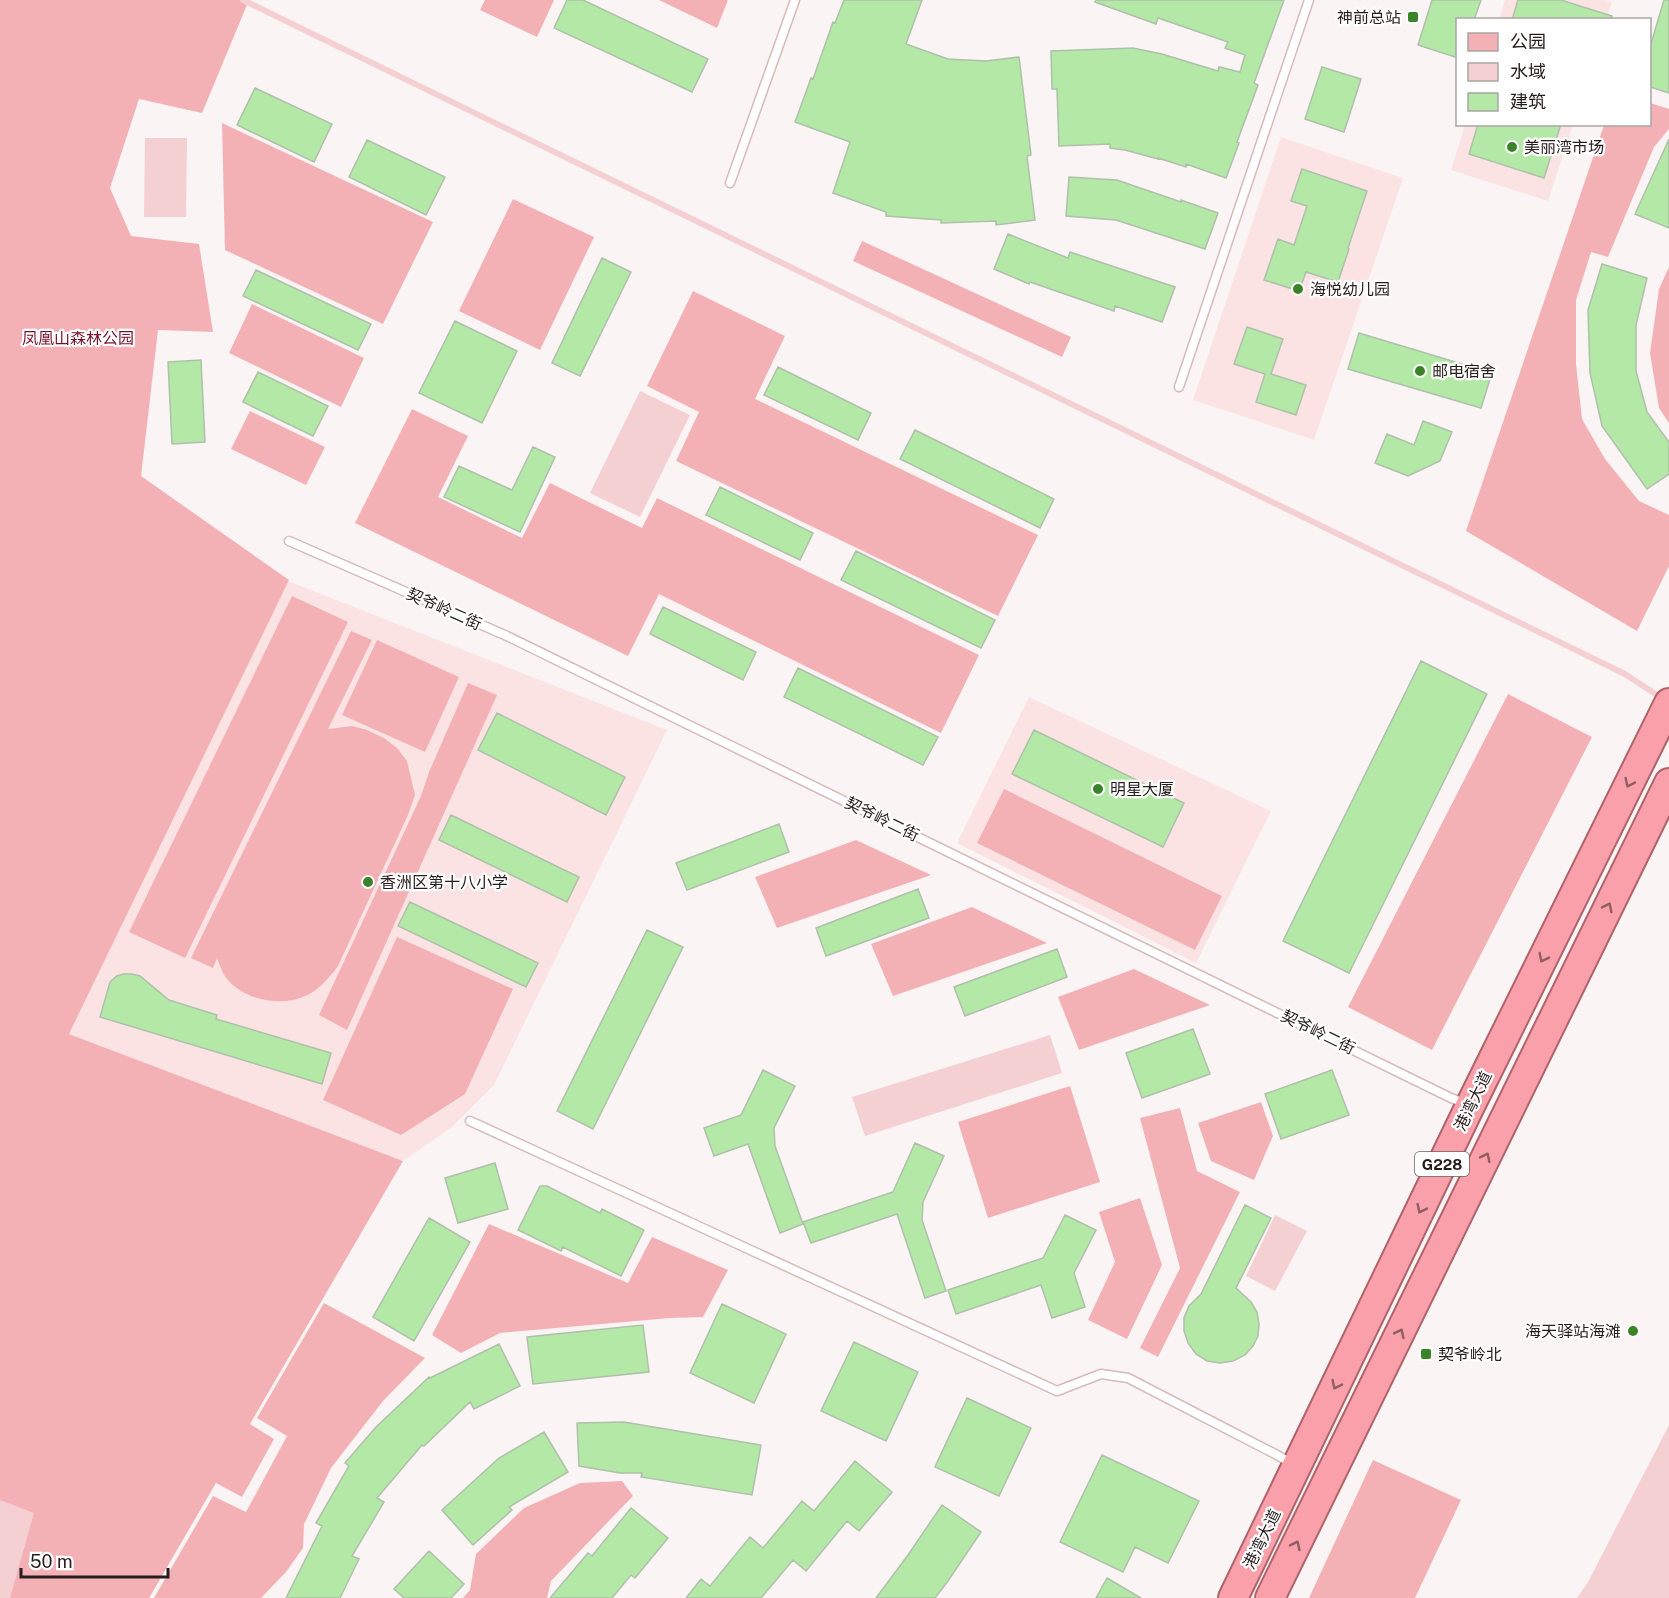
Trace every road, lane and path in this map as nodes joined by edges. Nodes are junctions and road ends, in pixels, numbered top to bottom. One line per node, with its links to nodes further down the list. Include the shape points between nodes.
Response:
1 (795, 0): 3 (lane)
2 (1309, 0): 4 (lane)
3 (730, 183)
4 (1179, 387)
5 (289, 541): 8 (lane, 契爷岭二街, via 507,636)
6 (1669, 703): 8 (highway, 港湾大道 / G228, one-way to 8)
7 (1669, 783): 12 (highway, 港湾大道 / G228, one-way to 7)
8 (1470, 1106): 10 (highway, 港湾大道 / G228, one-way to 10)
9 (470, 1121): 10 (lane, via 1056,1391 1101,1374 1128,1378)
10 (1296, 1467): 11 (highway, 港湾大道 / G228)
11 (1233, 1598)
12 (1270, 1598)

